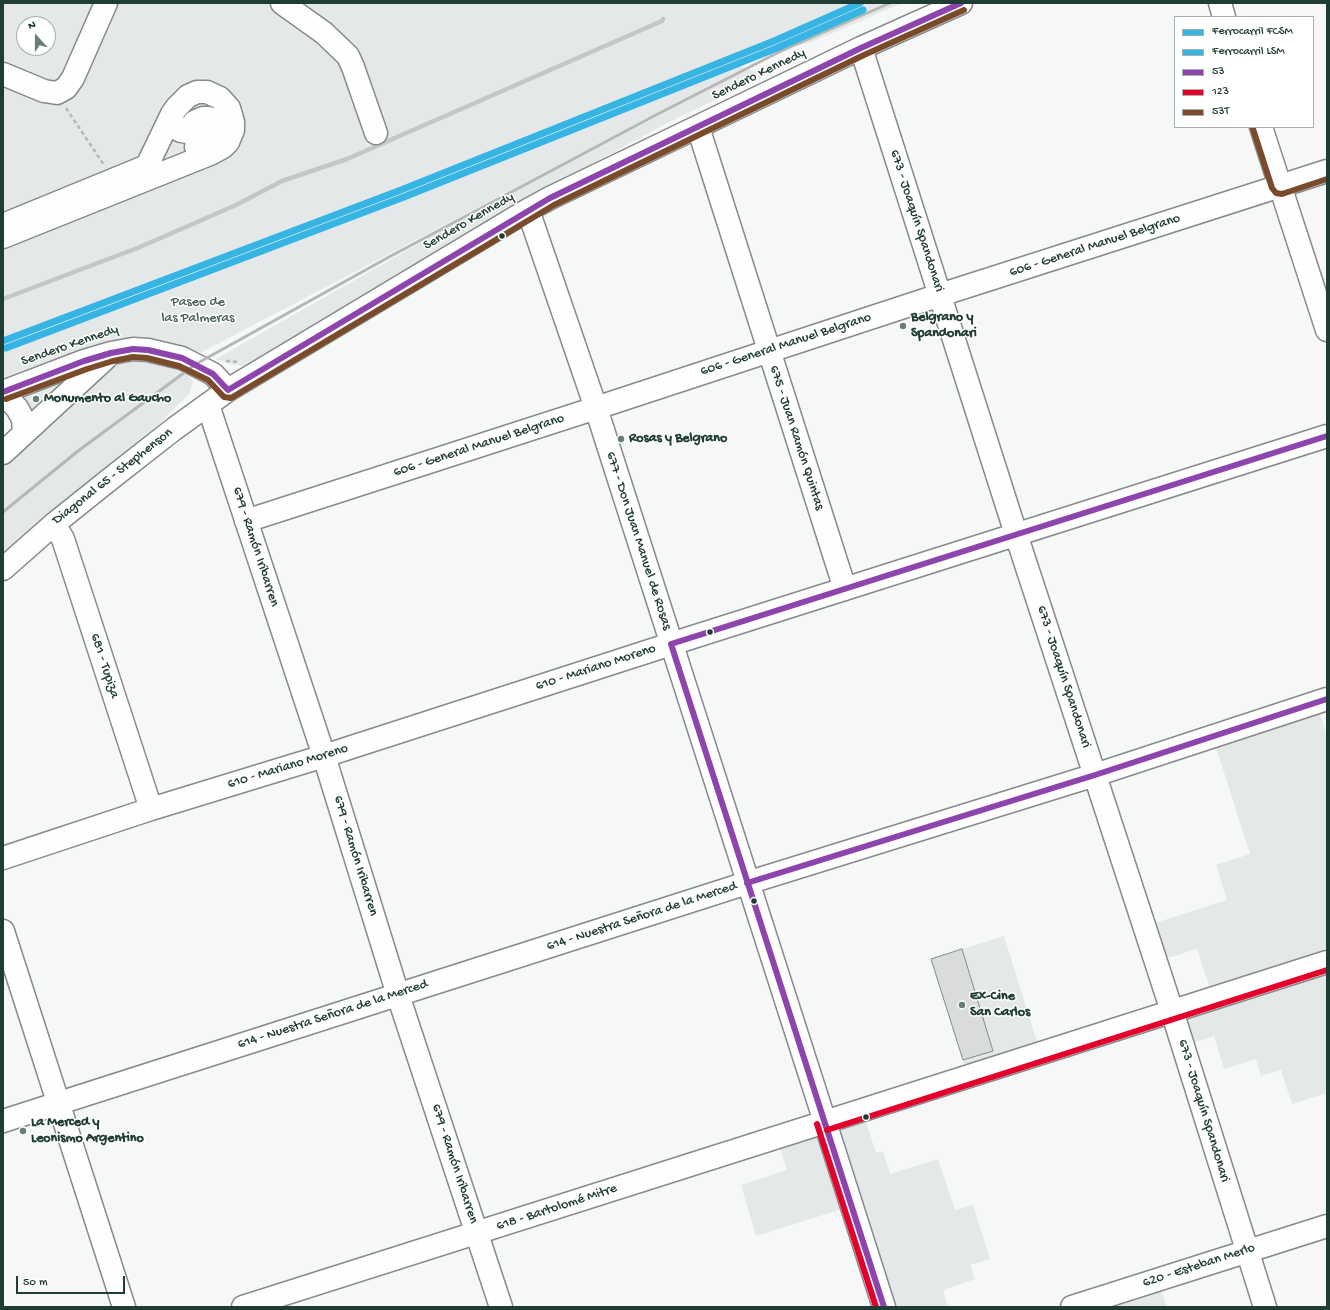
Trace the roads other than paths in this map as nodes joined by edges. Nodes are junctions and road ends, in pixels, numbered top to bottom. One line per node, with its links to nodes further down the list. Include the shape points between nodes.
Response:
1 (106, 3): 7 (street, via 66,88 56,93 44,91)
2 (282, 3): 11 (street, via 324,33 348,56)
3 (961, 3): 6 (street, Diagonal 65 - Stephenson)
4 (1220, 3): 5 (street)
5 (1224, 16)
6 (861, 48): 9 (street, Diagonal 65 - Stephenson); 18 (street, 673 - Joaquín Spandonari)
7 (3, 74)
8 (172, 114): 12 (street); 12 (street, via 173,123 181,131 197,129 194,122 209,118 214,122 217,134 205,143); 17 (street, via 188,96 197,92 207,92 229,108 233,122 232,136 223,147 210,154)
9 (698, 127): 15 (street, Diagonal 65 - Stephenson); 20 (street, 675 - Juan Ramón Quintas)
10 (1261, 128): 14 (street)
11 (376, 133)
12 (147, 166): 16 (street)
13 (1327, 171): 14 (street, 606 - General Manuel Belgrano)
14 (1280, 186): 18 (street, 606 - General Manuel Belgrano); 19 (street)
15 (528, 210): 22 (street, Diagonal 65 - Stephenson); 26 (street, 677 - Don Juan Manuel de Rosas)
16 (3, 225)
17 (3, 237)
18 (940, 295): 20 (street, 606 - General Manuel Belgrano); 32 (street, 673 - Joaquín Spandonari)
19 (1327, 330)
20 (768, 351): 26 (street, 606 - General Manuel Belgrano); 34 (street, 675 - Juan Ramón Quintas)
21 (111, 353): 22 (street, via 133,349 148,350 182,358 213,374); 23 (street); 27 (street)
22 (228, 390): 25 (street, Diagonal 65 - Stephenson)
23 (3, 392)
24 (3, 398): 27 (street, via 10,401 24,419)
25 (208, 405): 30 (street, 679 - Ramón Iribarren); 31 (street, Diagonal 65 - Stephenson)
26 (596, 408): 30 (street, 606 - General Manuel Belgrano); 35 (street, 677 - Don Juan Manuel de Rosas)
27 (24, 433): 29 (street)
28 (1327, 436): 32 (street, 610 - Mariano Moreno)
29 (3, 453)
30 (246, 521): 37 (street, 679 - Ramón Iribarren)
31 (54, 524): 33 (street, Diagonal 65 - Stephenson); 39 (street, 681 - Tupiza, via 62,539)
32 (1016, 534): 34 (street, 610 - Mariano Moreno); 38 (street, 673 - Joaquín Spandonari)
33 (3, 569)
34 (845, 589): 35 (street, 610 - Mariano Moreno)
35 (672, 644): 37 (street, 610 - Mariano Moreno); 41 (street, 677 - Don Juan Manuel de Rosas)
36 (1327, 699): 38 (street, 614 - Nuestra Señora de la Merced)
37 (324, 756): 39 (street, 610 - Mariano Moreno); 44 (street, 679 - Ramón Iribarren)
38 (1095, 775): 41 (street, 614 - Nuestra Señora de la Merced); 45 (street, 673 - Joaquín Spandonari)
39 (151, 809): 40 (street, 610 - Mariano Moreno)
40 (3, 858)
41 (747, 883): 44 (street, 614 - Nuestra Señora de la Merced); 48 (street, 677 - Don Juan Manuel de Rosas)
42 (3, 931): 46 (street)
43 (1327, 962): 45 (street, 618 - Bartolomé Mitre)
44 (398, 994): 46 (street, 614 - Nuestra Señora de la Merced); 50 (street, 679 - Ramón Iribarren)
45 (1172, 1011): 48 (street, 618 - Bartolomé Mitre); 51 (street, 673 - Joaquín Spandonari)
46 (59, 1103): 47 (street, 614 - Nuestra Señora de la Merced); 52 (street)
47 (3, 1122)
48 (825, 1122): 50 (street, 618 - Bartolomé Mitre); 55 (street, 677 - Don Juan Manuel de Rosas)
49 (1327, 1226): 51 (street, 620 - Esteban Merlo)
50 (477, 1233): 53 (street, 618 - Bartolomé Mitre); 54 (street, 679 - Ramón Iribarren)
51 (1247, 1251): 56 (street, 620 - Esteban Merlo); 57 (street, 673 - Joaquín Spandonari)
52 (124, 1307)
53 (243, 1307)
54 (501, 1307)
55 (884, 1307)
56 (1072, 1307)
57 (1265, 1307)

